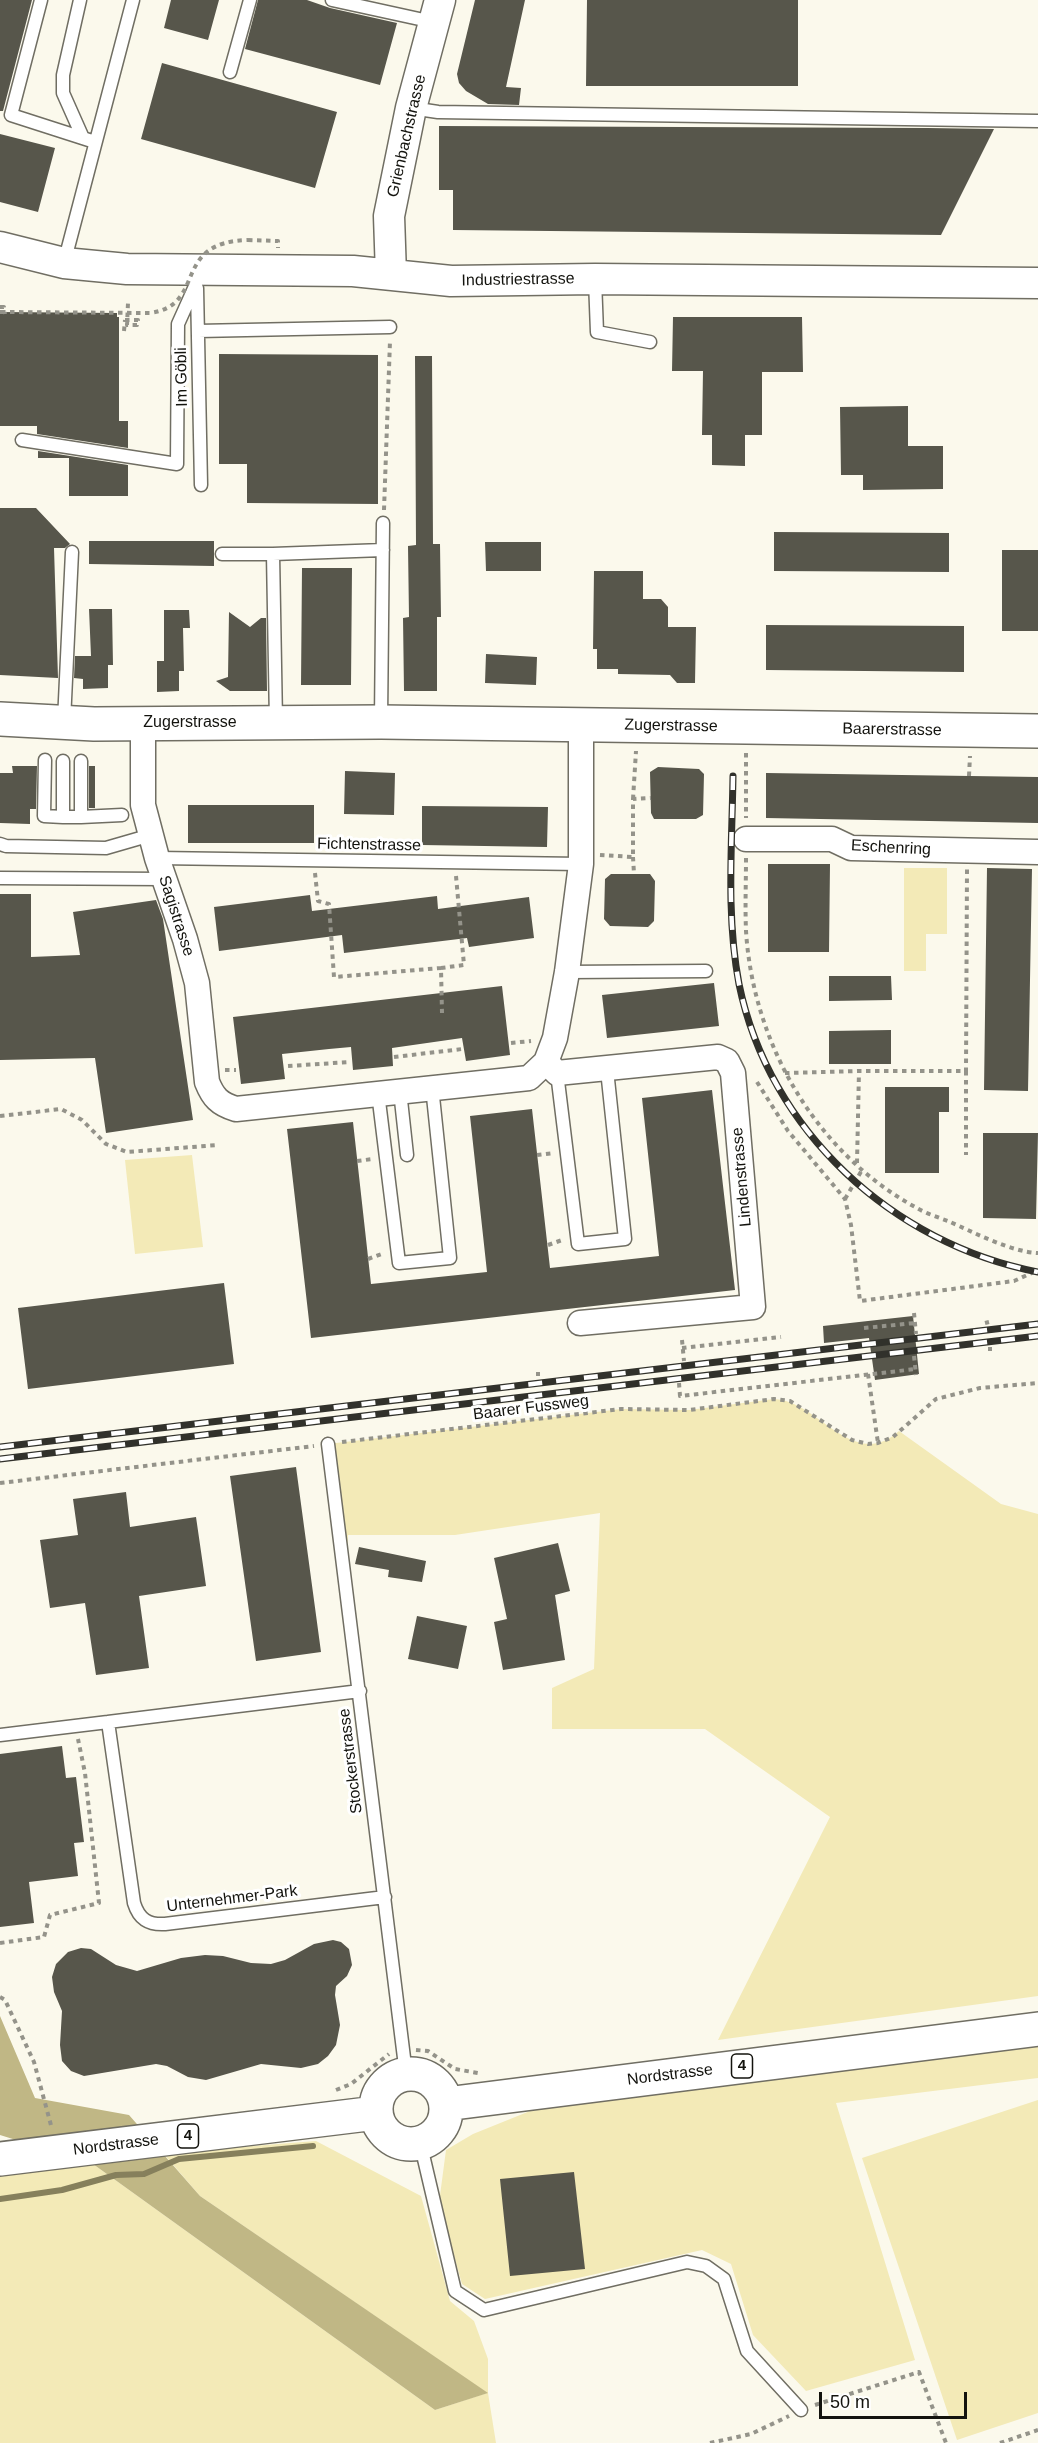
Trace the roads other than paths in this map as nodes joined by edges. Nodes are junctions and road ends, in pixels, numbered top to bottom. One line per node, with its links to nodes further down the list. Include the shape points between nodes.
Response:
1 (41, 0): 10 (lane, via 11,115)
2 (80, 0): 10 (lane, via 63,75 63,93)
3 (133, 0): 10 (lane)
4 (250, 0): 7 (lane)
5 (332, 0): 6 (lane)
6 (437, 11): 8 (street, Grienbachstrasse)
7 (230, 72)
8 (411, 108): 9 (lane, via 438,112); 13 (street, Grienbachstrasse, via 389,216)
9 (1038, 121)
10 (89, 140): 12 (lane)
11 (0, 247): 12 (street, Industriestrasse)
12 (64, 263): 14 (street, Industriestrasse)
13 (391, 275): 14 (street, Industriestrasse, via 353,271); 15 (street, Industriestrasse, via 451,280)
14 (196, 276): 18 (lane, Im Göbli); 20 (lane, via 178,324 177,464)
15 (595, 279): 16 (street, Industriestrasse); 19 (lane, via 597,332)
16 (1038, 283)
17 (390, 327): 18 (lane)
18 (198, 331): 21 (lane, Im Göbli)
19 (650, 342)
20 (22, 440)
21 (201, 485)
22 (383, 523): 23 (lane)
23 (383, 550): 26 (lane); 29 (lane)
24 (72, 552): 28 (lane)
25 (222, 554): 26 (lane)
26 (273, 555): 31 (lane)
27 (0, 719): 28 (main road, Zugerstrasse)
28 (64, 722): 30 (main road, Zugerstrasse)
29 (381, 722): 31 (main road, Zugerstrasse); 32 (main road, Zugerstrasse)
30 (142, 723): 31 (main road, Zugerstrasse); 41 (street, Sagistrasse, via 143,805)
31 (276, 723)
32 (580, 725): 33 (main road, Zugerstrasse); 45 (street)
33 (746, 727): 34 (main road, Baarerstrasse)
34 (1038, 731)
35 (45, 760): 39 (lane, via 44,816)
36 (63, 761): 39 (lane)
37 (81, 761): 40 (lane)
38 (122, 815): 40 (lane)
39 (63, 817): 40 (lane)
40 (81, 817)
41 (151, 835): 43 (lane, via 106,848); 46 (street, Sagistrasse)
42 (746, 839): 44 (street, Eschenring, via 832,840 851,848)
43 (0, 844)
44 (1038, 852)
45 (581, 859): 46 (lane, Fichtenstrasse, via 314,860); 49 (street)
46 (160, 868): 47 (lane, Fichtenstrasse); 53 (street, Sagistrasse, via 197,983 207,1082 222,1105 236,1109)
47 (0, 878)
48 (706, 971): 49 (lane)
49 (567, 972): 50 (street)
50 (551, 1068): 51 (street); 51 (lane, via 578,1244 625,1239); 52 (street, via 529,1078)
51 (607, 1070): 55 (street, Lindenstrasse, via 718,1057 727,1061 733,1072 753,1307)
52 (432, 1087): 53 (street); 53 (lane, via 450,1258 399,1263)
53 (389, 1092): 54 (lane)
54 (407, 1155)
55 (580, 1323)
56 (328, 1444): 57 (lane, Stockerstrasse)
57 (360, 1691): 58 (lane); 60 (lane, Stockerstrasse)
58 (108, 1722): 59 (lane); 60 (lane, Unternehmer-Park, via 134,1903 137,1914 147,1922 165,1924)
59 (0, 1735)
60 (385, 1897): 62 (lane, Stockerstrasse)
61 (1038, 2029): 63 (main road, Nordstrasse / 4)
62 (406, 2074): 63 (main road, via 424,2076 434,2083); 64 (main road, via 389,2080 381,2089)
63 (446, 2104): 65 (main road, via 442,2124)
64 (376, 2113): 65 (main road, via 379,2124 396,2140); 66 (main road, Nordstrasse / 4)
65 (420, 2142): 67 (lane, via 455,2291 484,2310 687,2262 706,2266 724,2279 747,2350)
66 (0, 2159)
67 (801, 2410)

